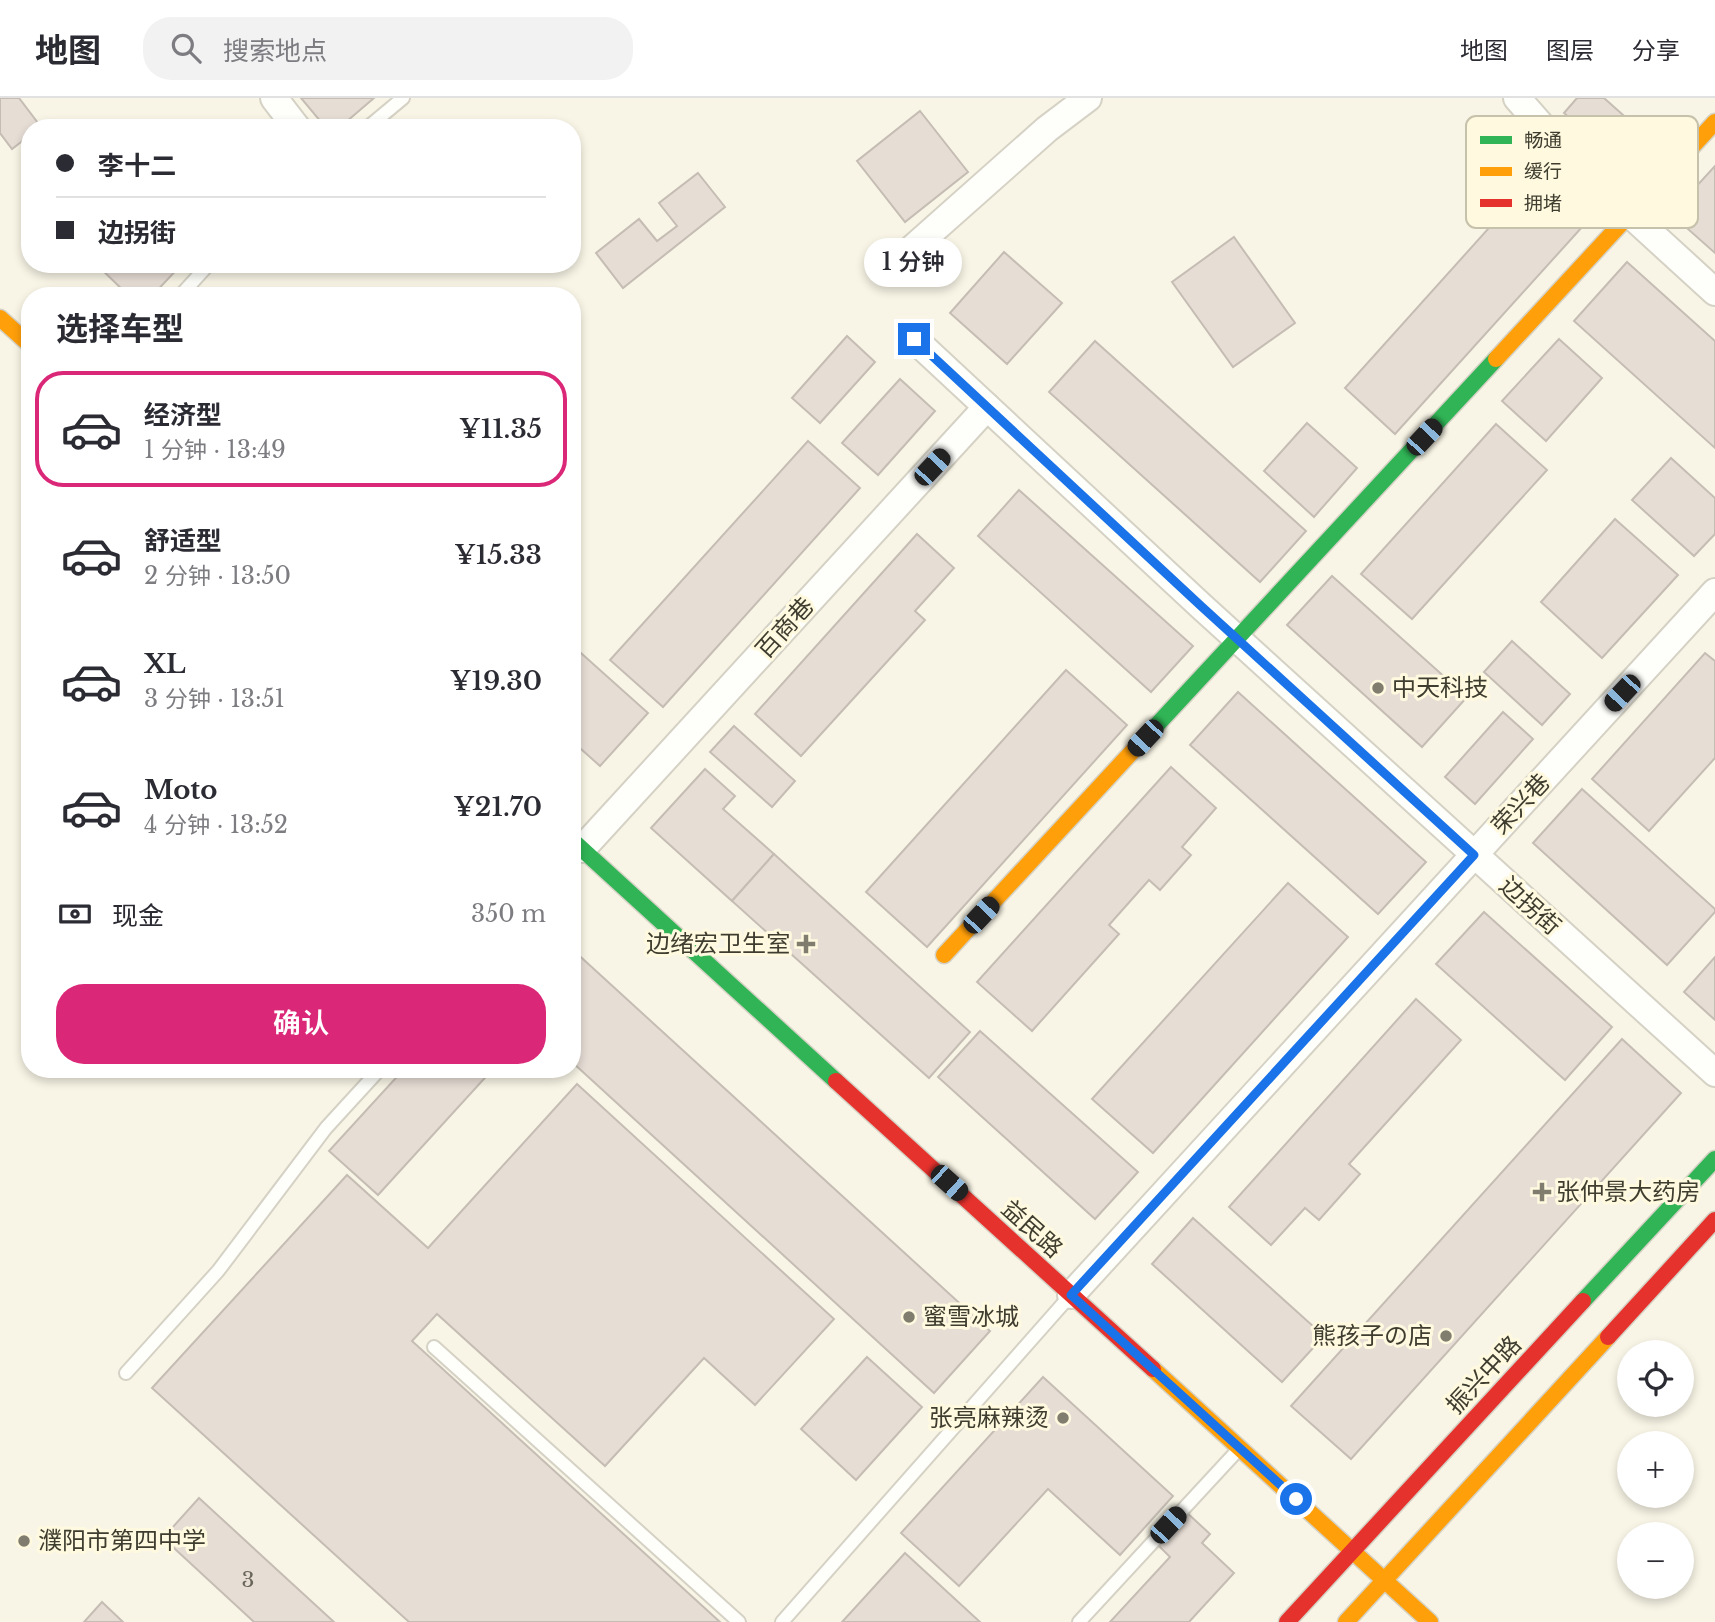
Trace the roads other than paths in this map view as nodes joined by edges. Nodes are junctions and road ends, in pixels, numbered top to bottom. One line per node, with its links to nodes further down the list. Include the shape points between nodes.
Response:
1 (274, 98): 6 (street)
2 (403, 98): 7 (lane)
3 (1088, 98): 12 (street)
4 (1517, 98): 5 (street)
5 (1533, 116)
6 (290, 119)
7 (378, 119)
8 (1715, 122): 9 (street)
9 (1698, 140)
10 (1617, 228): 21 (street)
11 (1645, 228): 15 (street)
12 (904, 256)
13 (201, 273): 14 (lane)
14 (188, 287)
15 (1715, 292)
16 (0, 318): 17 (street)
17 (21, 337)
18 (914, 339): 19 (street, 边拐街)
19 (987, 407): 21 (street, 边拐街); 22 (street, 百商巷)
20 (1715, 592): 24 (street, 荣兴巷)
21 (1236, 639): 24 (street, 边拐街); 25 (street)
22 (581, 844)
23 (581, 854): 30 (street, 益民路)
24 (1474, 855): 26 (street, 边拐街); 30 (street, 荣兴巷)
25 (944, 955)
26 (1715, 1073)
27 (372, 1078): 32 (lane, via 326,1128 218,1271)
28 (1715, 1159): 34 (street, 振兴中路)
29 (1715, 1220): 35 (street)
30 (1071, 1295): 33 (street, 益民路); 37 (lane)
31 (434, 1347): 36 (lane)
32 (126, 1373)
33 (1240, 1448): 34 (street, 益民路); 38 (lane)
34 (1353, 1550): 35 (street, 益民路); 39 (street, 振兴中路)
35 (1385, 1580): 40 (street); 41 (street, 益民路)
36 (739, 1622)
37 (782, 1622)
38 (1079, 1622)
39 (1287, 1622)
40 (1346, 1622)
41 (1430, 1622)

